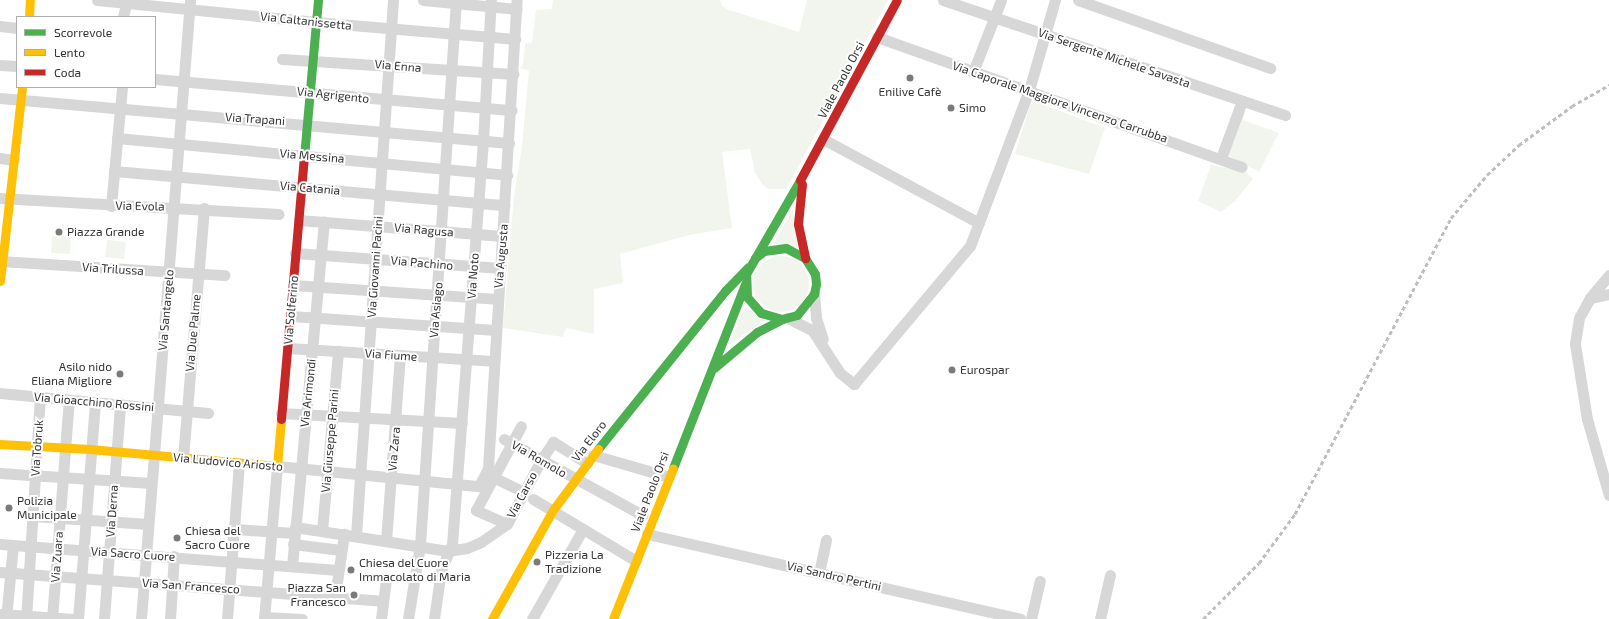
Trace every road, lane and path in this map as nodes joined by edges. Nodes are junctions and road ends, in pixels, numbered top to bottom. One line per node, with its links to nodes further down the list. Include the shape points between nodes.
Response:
1 (30, 0): 16 (street)
2 (97, 0): 12 (street, Via Caltanissetta)
3 (318, 0): 19 (street, Via Solferino)
4 (393, 0): 22 (street, Via Giovanni Pacini)
5 (422, 0): 11 (street)
6 (897, 0): 26 (street, Viale Paolo Orsi)
7 (943, 0): 18 (street, Via Sergente Michele Savasta)
8 (1001, 0): 18 (street)
9 (1055, 0): 24 (street)
10 (1078, 0): 33 (street)
11 (456, 1): 13 (street); 23 (street, Via Asiago)
12 (126, 2): 14 (street, Via Caltanissetta); 17 (street)
13 (491, 3): 15 (street); 25 (street, Via Noto)
14 (190, 4): 19 (street, Via Caltanissetta); 39 (street, Via Santangelo)
15 (517, 4): 27 (street, Via Augusta)
16 (29, 16)
17 (123, 16)
18 (994, 17): 24 (street, Via Sergente Michele Savasta); 36 (street)
19 (316, 22): 22 (street, Via Caltanissetta); 29 (street, Via Solferino)
20 (0, 26): 21 (street)
21 (16, 28)
22 (391, 29): 23 (street, Via Caltanissetta); 31 (street, Via Giovanni Pacini)
23 (455, 34): 25 (street, Via Caltanissetta); 34 (street, Via Asiago)
24 (1044, 35): 42 (street); 47 (street, Via Sergente Michele Savasta)
25 (488, 37): 27 (street, Via Caltanissetta); 35 (street, Via Noto)
26 (877, 37): 36 (street, Via Caporale Maggiore Vincenzo Carrubba); 58 (street, Viale Paolo Orsi)
27 (515, 38): 37 (street, Via Augusta)
28 (282, 59): 29 (street, Via Enna)
29 (314, 60): 31 (street, Via Enna); 43 (street, Via Solferino)
30 (0, 65): 32 (street)
31 (389, 65): 34 (street, Via Enna); 46 (street, Via Giovanni Pacini)
32 (16, 66)
33 (1270, 68)
34 (453, 71): 35 (street, Via Enna); 48 (street, Via Asiago)
35 (486, 72): 37 (street, Via Enna); 50 (street, Via Noto)
36 (973, 72): 42 (street, Via Caporale Maggiore Vincenzo Carrubba)
37 (514, 74): 51 (street, Via Augusta)
38 (156, 79): 39 (street, Via Agrigento)
39 (184, 81): 43 (street, Via Agrigento); 52 (street, Via Santangelo)
40 (22, 88): 45 (street)
41 (122, 88): 49 (street)
42 (1029, 90): 64 (street, Via Caporale Maggiore Vincenzo Carrubba); 86 (street)
43 (310, 92): 46 (street, Via Agrigento); 54 (street, Via Solferino)
44 (0, 98): 45 (street, Via Trapani)
45 (21, 99): 49 (street, Via Trapani); 65 (street)
46 (386, 100): 48 (street, Via Agrigento); 55 (street, Via Giovanni Pacini)
47 (1242, 101): 53 (street, Via Sergente Michele Savasta); 64 (street)
48 (450, 104): 50 (street, Via Agrigento); 57 (street, Via Asiago)
49 (120, 108): 52 (street, Via Trapani); 56 (street)
50 (484, 108): 51 (street, Via Agrigento); 59 (street, Via Noto)
51 (512, 110): 60 (street, Via Augusta)
52 (183, 114): 54 (street, Via Trapani); 61 (street, Via Santangelo)
53 (1285, 115)
54 (307, 123): 55 (street, Via Trapani); 62 (street, Via Solferino)
55 (384, 131): 57 (street, Via Trapani); 66 (street, Via Giovanni Pacini)
56 (117, 138): 61 (street, Via Messina); 68 (street)
57 (448, 138): 59 (street, Via Trapani); 69 (street, Via Asiago)
58 (822, 139): 70 (street, Viale Paolo Orsi); 86 (street)
59 (483, 141): 60 (street, Via Trapani); 71 (street, Via Noto)
60 (509, 143): 72 (street, Via Augusta)
61 (180, 144): 62 (street, Via Messina); 73 (street, Via Santangelo)
62 (305, 156): 66 (street, Via Messina); 74 (street, Via Solferino)
63 (0, 158): 65 (street)
64 (1221, 158): 67 (street, Via Caporale Maggiore Vincenzo Carrubba)
65 (14, 160): 76 (street)
66 (382, 162): 69 (street, Via Messina); 75 (street, Via Giovanni Pacini)
67 (1242, 167)
68 (114, 170): 73 (street, Via Catania); 80 (street)
69 (447, 170): 71 (street, Via Messina); 77 (street, Via Asiago)
70 (805, 171): 93 (street, via 798,204 798,224); 96 (street)
71 (481, 173): 72 (street, Via Messina); 78 (street, Via Noto)
72 (507, 175): 79 (street, Via Augusta)
73 (178, 176): 74 (street, Via Catania); 81 (street, Via Santangelo)
74 (302, 187): 75 (street, Via Catania); 84 (street, Via Solferino)
75 (379, 194): 77 (street, Via Catania); 87 (street, Via Giovanni Pacini)
76 (5, 198): 80 (street, Via Evola); 95 (street)
77 (445, 200): 78 (street, Via Catania); 88 (street, Via Asiago)
78 (478, 203): 79 (street, Via Catania); 89 (street, Via Noto)
79 (505, 205): 90 (street, Via Augusta)
80 (111, 206): 81 (street, Via Evola)
81 (175, 207): 82 (street, Via Evola); 100 (street, Via Santangelo)
82 (204, 208): 83 (street, Via Evola); 101 (street, Via Due Palme)
83 (279, 214)
84 (299, 220): 85 (street, Via Ragusa); 91 (street, Via Solferino)
85 (324, 221): 87 (street, Via Ragusa); 92 (street, Via Arimondi)
86 (979, 223): 125 (street, via 970,246 854,384 840,373)
87 (377, 226): 88 (street, Via Ragusa); 94 (street, Via Giovanni Pacini)
88 (442, 231): 89 (street, Via Ragusa); 97 (street, Via Asiago)
89 (476, 235): 90 (street, Via Ragusa); 98 (street, Via Noto)
90 (502, 236): 99 (street, Via Augusta)
91 (295, 253): 92 (street, Via Pachino); 105 (street, Via Solferino)
92 (322, 254): 94 (street, Via Pachino); 106 (street, Via Arimondi)
93 (805, 258): 96 (street, via 786,248 764,251); 109 (street, via 815,274)
94 (376, 259): 97 (street, Via Pachino); 107 (street, Via Giovanni Pacini)
95 (1, 261): 100 (street, Via Trilussa); 104 (street)
96 (752, 261): 108 (street, Via Eloro); 111 (street)
97 (440, 265): 98 (street, Via Pachino); 112 (street, Via Asiago)
98 (474, 268): 99 (street, Via Pachino); 113 (street, Via Noto)
99 (500, 268): 115 (street, Via Augusta)
100 (169, 273): 101 (street, Via Trilussa); 138 (street, Via Santangelo)
101 (198, 274): 102 (street, Via Trilussa); 139 (street, Via Due Palme)
102 (225, 275)
103 (1609, 275): 114 (street)
104 (0, 281)
105 (293, 284): 106 (street); 116 (street, Via Solferino)
106 (319, 286): 107 (street); 117 (street, Via Arimondi)
107 (373, 291): 112 (street); 119 (street, Via Giovanni Pacini)
108 (725, 291): 111 (street); 157 (street, Via Eloro)
109 (814, 294): 118 (street, via 804,309); 125 (street, via 816,318)
110 (1609, 294): 114 (street)
111 (744, 296): 118 (street, via 761,313); 132 (street, Viale Paolo Orsi)
112 (438, 297): 113 (street); 120 (street, Via Asiago)
113 (471, 298): 115 (street); 121 (street, Via Noto)
114 (1590, 298): 177 (street, via 1579,318 1575,344 1587,419)
115 (498, 299): 122 (street, Via Augusta)
116 (291, 316): 117 (street); 123 (street, Via Solferino)
117 (315, 318): 119 (street); 124 (street, Via Arimondi)
118 (785, 318): 125 (street, via 812,330); 132 (street, via 758,332 729,353)
119 (371, 322): 120 (street); 127 (street, Via Giovanni Pacini)
120 (436, 328): 121 (street); 129 (street, Via Asiago)
121 (469, 328): 122 (street); 130 (street, Via Noto)
122 (496, 330): 131 (street, Via Augusta)
123 (288, 348): 124 (street, Via Fiume); 141 (street, Via Solferino)
124 (312, 349): 126 (street, Via Fiume); 142 (street, Via Arimondi)
125 (827, 350)
126 (338, 351): 127 (street, Via Fiume); 143 (street, Via Giuseppe Parini)
127 (368, 353): 128 (street, Via Fiume); 144 (street, Via Giovanni Pacini)
128 (400, 356): 129 (street, Via Fiume); 145 (street, Via Zara)
129 (432, 358): 130 (street, Via Fiume); 146 (street, Via Asiago)
130 (467, 360): 131 (street, Via Fiume); 147 (street, Via Noto)
131 (493, 361): 175 (street, Via Augusta, via 493,414 488,468 479,486)
132 (710, 373): 168 (street, Viale Paolo Orsi)
133 (0, 393): 134 (street, Via Gioacchino Rossini)
134 (40, 398): 135 (street, Via Gioacchino Rossini); 151 (street, Via Tobruk)
135 (69, 400): 136 (street, Via Gioacchino Rossini); 152 (street, Via Zuara)
136 (95, 402): 137 (street, Via Gioacchino Rossini); 153 (street)
137 (120, 404): 138 (street, Via Gioacchino Rossini); 154 (street, Via Derna)
138 (156, 408): 139 (street, Via Gioacchino Rossini); 155 (street, Via Santangelo)
139 (187, 413): 140 (street, Via Gioacchino Rossini); 156 (street, Via Due Palme)
140 (208, 413)
141 (281, 413): 142 (street); 160 (street, Via Solferino)
142 (306, 414): 143 (street); 161 (street, Via Arimondi)
143 (333, 416): 144 (street); 162 (street, Via Giuseppe Parini)
144 (364, 417): 145 (street); 164 (street, Via Giovanni Pacini)
145 (396, 419): 146 (street); 169 (street, Via Zara)
146 (428, 421): 147 (street); 173 (street, Via Asiago)
147 (462, 423): 175 (street, Via Noto)
148 (521, 426): 149 (street)
149 (508, 441): 158 (street, Via Romolo); 167 (street)
150 (0, 444): 151 (street, Via Ludovico Ariosto)
151 (37, 447): 152 (street, Via Ludovico Ariosto); 165 (street, Via Tobruk)
152 (64, 449): 153 (street, Via Ludovico Ariosto); 166 (street, Via Zuara)
153 (90, 449): 154 (street, Via Ludovico Ariosto); 171 (street)
154 (117, 451): 155 (street, Via Ludovico Ariosto); 172 (street, Via Derna)
155 (154, 455): 156 (street, Via Ludovico Ariosto); 174 (street, Via Santangelo)
156 (183, 458): 159 (street, Via Ludovico Ariosto)
157 (590, 459): 158 (street, Via Carso, via 553,442); 168 (street); 170 (street, Via Eloro)
158 (541, 460): 170 (street, Via Romolo); 176 (street, Via Carso)
159 (238, 463): 160 (street, Via Ludovico Ariosto); 186 (street)
160 (277, 466): 161 (street, Via Ludovico Ariosto); 188 (street, Via Solferino)
161 (300, 470): 162 (street, Via Ludovico Ariosto); 191 (street, Via Arimondi)
162 (328, 472): 164 (street, Via Ludovico Ariosto); 189 (street, Via Giuseppe Parini)
163 (0, 473): 165 (street)
164 (360, 475): 169 (street, Via Ludovico Ariosto); 192 (street, Via Giovanni Pacini)
165 (35, 476): 166 (street); 179 (street, Via Tobruk)
166 (62, 477): 171 (street); 180 (street, Via Zuara)
167 (494, 477): 176 (street); 184 (street, via 476,510)
168 (669, 477): 185 (street, Viale Paolo Orsi)
169 (391, 478): 173 (street, Via Ludovico Ariosto); 194 (street, Via Zara)
170 (575, 479): 178 (street, Via Eloro); 185 (street, Via Romolo)
171 (87, 480): 172 (street); 181 (street)
172 (114, 480): 174 (street); 182 (street, Via Derna)
173 (424, 482): 175 (street, Via Ludovico Ariosto); 197 (street, Via Asiago)
174 (151, 483): 183 (street, Via Santangelo)
175 (456, 485): 202 (street, Via Noto, via 452,544)
176 (528, 495): 178 (street); 184 (street, Via Carso)
177 (1609, 495)
178 (552, 510): 187 (street); 240 (street, Via Eloro)
179 (33, 516): 180 (street); 198 (street, Via Tobruk)
180 (59, 517): 181 (street); 199 (street, Via Zuara)
181 (84, 519): 182 (street); 201 (street)
182 (111, 522): 183 (street); 203 (street, Via Derna)
183 (148, 524): 204 (street, Via Santangelo)
184 (507, 524): 202 (street, Via Carso, via 481,542 467,548)
185 (645, 524): 207 (street, Viale Paolo Orsi); 212 (street, Via Sandro Pertini)
186 (235, 529): 188 (street); 206 (street)
187 (583, 529): 207 (street); 241 (street)
188 (271, 531): 191 (street); 208 (street, Via Solferino)
189 (322, 531): 190 (street); 191 (street)
190 (344, 534): 192 (street); 200 (street)
191 (294, 535): 200 (street); 209 (street, Via Arimondi)
192 (356, 535): 194 (street)
193 (826, 540): 212 (street)
194 (386, 541): 197 (street)
195 (0, 544): 196 (street, Via Sacro Cuore)
196 (13, 545): 198 (street, Via Sacro Cuore); 211 (street)
197 (420, 545): 202 (street); 238 (street, Via Asiago)
198 (31, 546): 199 (street, Via Sacro Cuore); 213 (street, Via Tobruk)
199 (57, 548): 201 (street, Via Sacro Cuore); 214 (street, Via Zuara)
200 (341, 550): 210 (street)
201 (81, 551): 203 (street, Via Sacro Cuore); 216 (street)
202 (448, 551): 239 (street, Via Noto, via 441,570)
203 (109, 552): 204 (street, Via Sacro Cuore); 218 (street, Via Derna)
204 (146, 554): 205 (street, Via Sacro Cuore); 220 (street, Via Santangelo)
205 (174, 556): 206 (street, Via Sacro Cuore); 221 (street)
206 (232, 561): 208 (street, Via Sacro Cuore); 222 (street)
207 (636, 561): 242 (street, Viale Paolo Orsi)
208 (268, 564): 209 (street, Via Sacro Cuore); 223 (street, Via Solferino)
209 (292, 566): 210 (street, Via Sacro Cuore)
210 (338, 570): 224 (street)
211 (5, 572): 213 (street, Via San Francesco); 226 (street)
212 (819, 573): 243 (street, Via Sandro Pertini)
213 (29, 574): 214 (street, Via San Francesco); 227 (street, Via Tobruk)
214 (56, 576): 216 (street, Via San Francesco); 228 (street, Via Zuara)
215 (1110, 576): 245 (street)
216 (80, 578): 218 (street, Via San Francesco); 231 (street)
217 (386, 579): 225 (street)
218 (107, 580): 220 (street, Via San Francesco); 232 (street, Via Derna)
219 (1040, 580): 244 (street)
220 (144, 582): 221 (street, Via San Francesco); 233 (street, Via Santangelo)
221 (172, 584): 222 (street, Via San Francesco); 234 (street)
222 (229, 588): 223 (street, Via San Francesco); 235 (street)
223 (265, 591): 224 (street, Via San Francesco); 229 (street, Via Solferino)
224 (335, 596): 225 (street, Via San Francesco)
225 (382, 601): 237 (street)
226 (4, 616): 227 (street)
227 (26, 617): 228 (street)
228 (53, 618): 230 (street)
229 (264, 618): 236 (street)
230 (74, 619)
231 (78, 619)
232 (104, 619)
233 (141, 619)
234 (170, 619)
235 (227, 619)
236 (302, 619)
237 (381, 619)
238 (408, 619)
239 (434, 619)
240 (492, 619)
241 (532, 619)
242 (613, 619)
243 (1020, 619)
244 (1031, 619)
245 (1100, 619)

